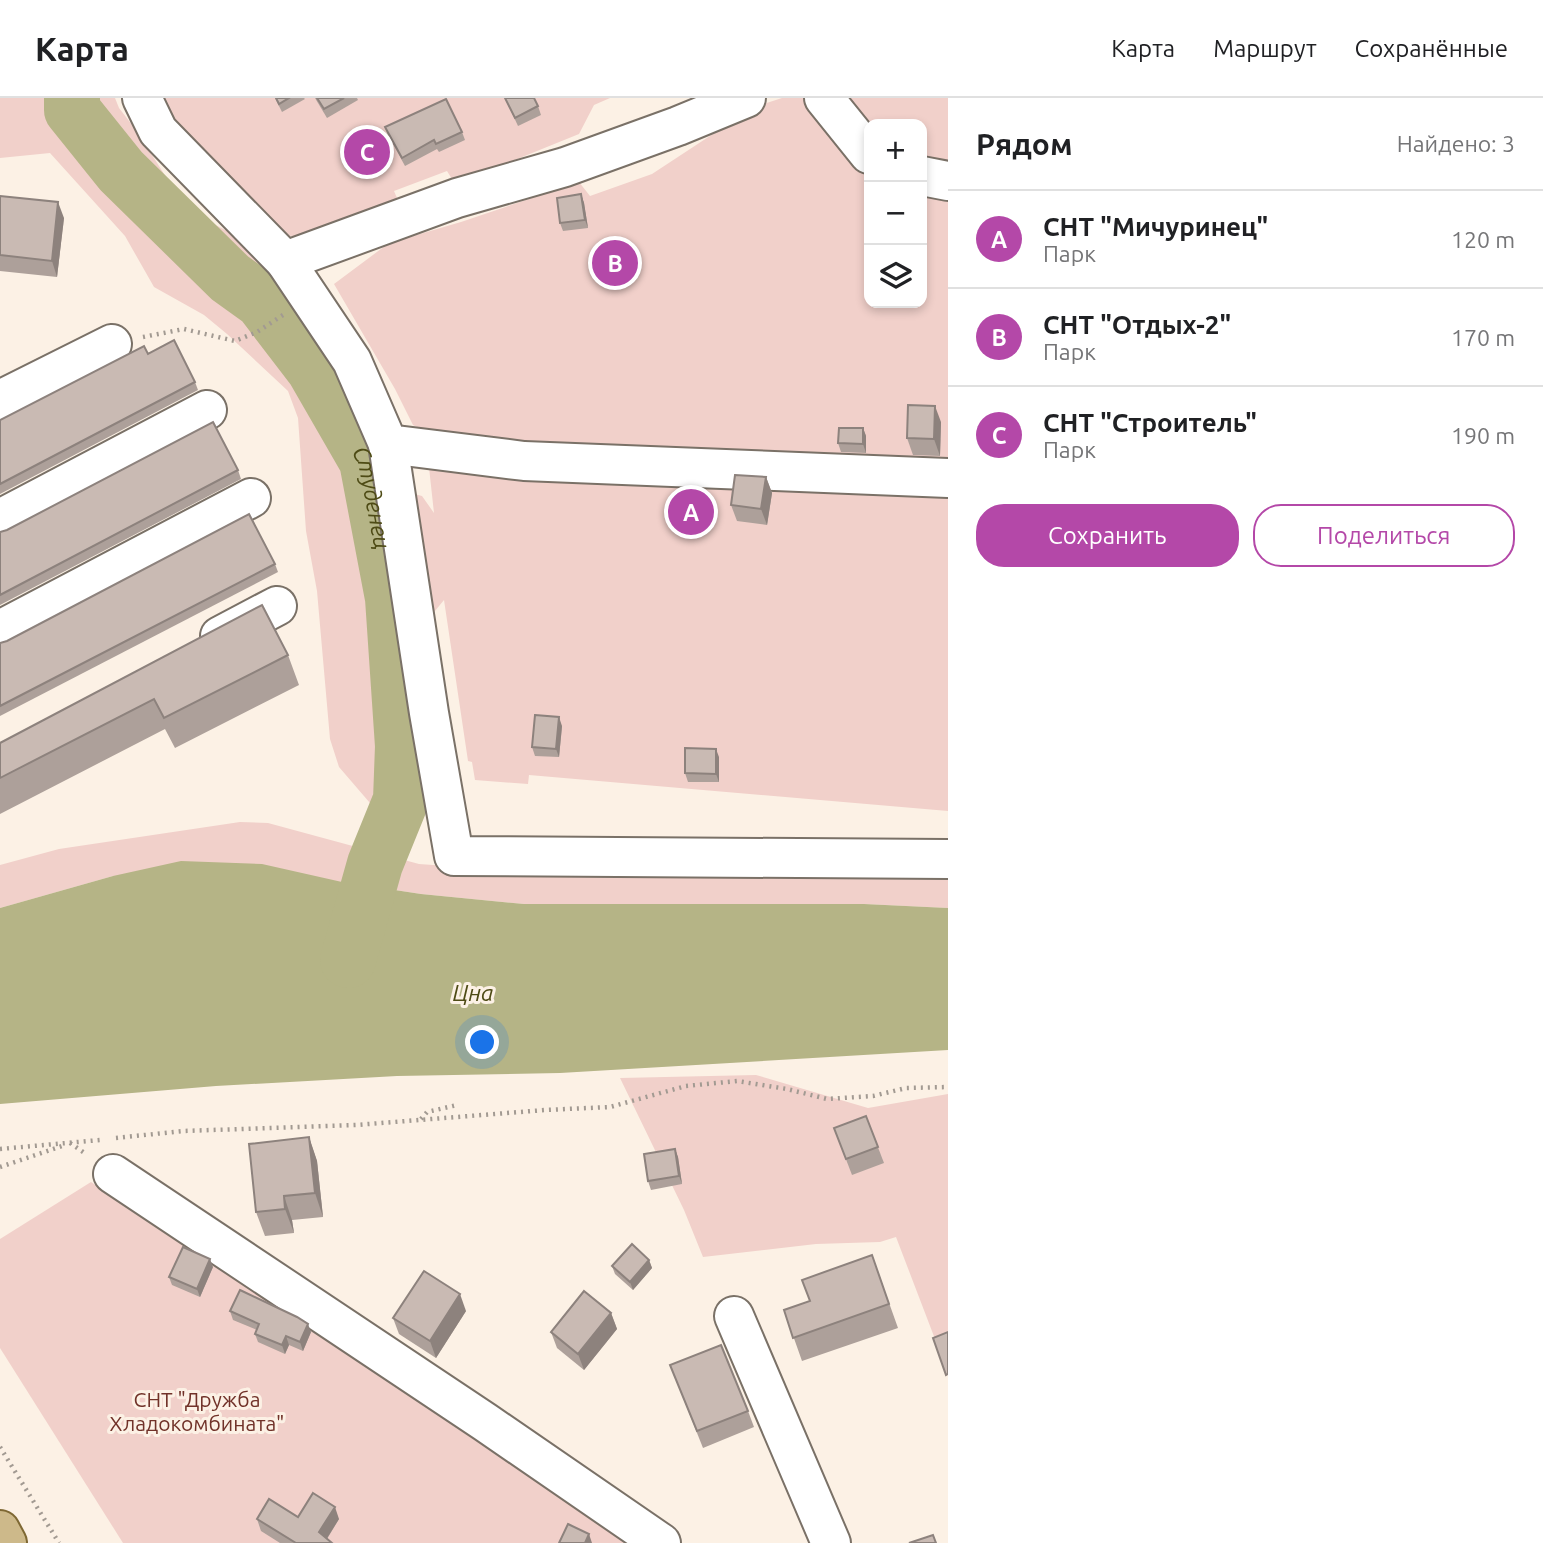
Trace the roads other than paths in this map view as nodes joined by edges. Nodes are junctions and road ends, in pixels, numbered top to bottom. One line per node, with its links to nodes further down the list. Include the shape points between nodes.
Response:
1 (142, 98): 7 (lane, via 158,131)
2 (746, 98): 7 (lane, via 565,167 457,198)
3 (824, 98): 4 (lane)
4 (864, 148)
5 (927, 177): 6 (lane)
6 (948, 181)
7 (285, 261): 11 (lane, via 352,361)
8 (112, 344): 9 (lane)
9 (0, 400)
10 (207, 410): 14 (lane)
11 (388, 444): 12 (lane, via 524,461); 18 (lane, via 454,856)
12 (948, 478)
13 (251, 498): 16 (lane)
14 (0, 519)
15 (277, 606): 17 (lane)
16 (0, 630)
17 (193, 651)
18 (948, 859)
19 (113, 1174): 23 (lane)
20 (734, 1317): 24 (lane)
21 (0, 1530): 22 (main road)
22 (7, 1543)
23 (661, 1543)
24 (831, 1543)

